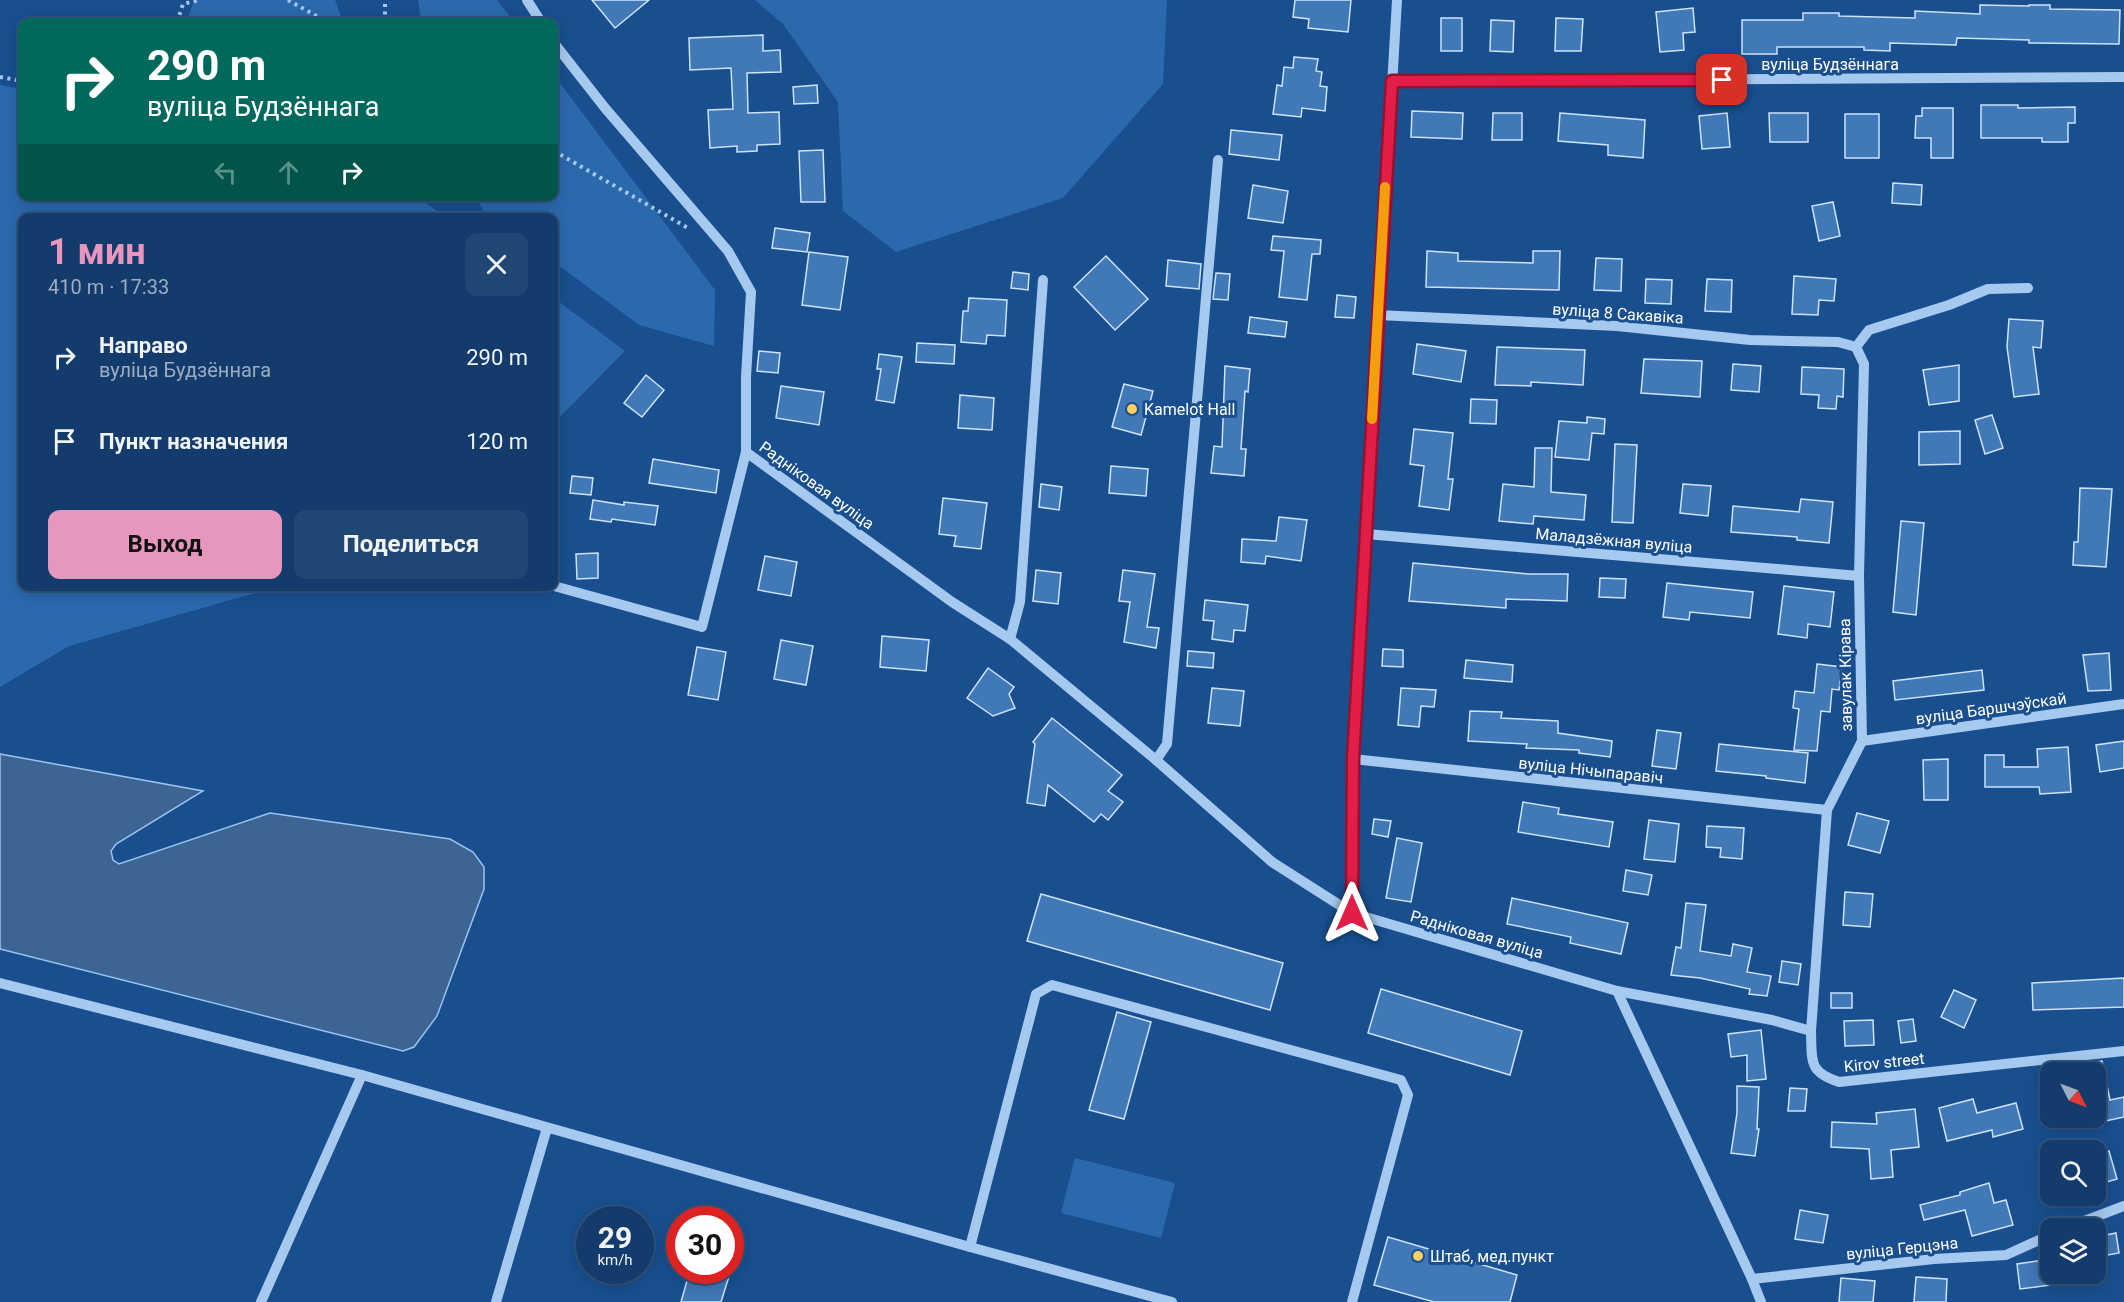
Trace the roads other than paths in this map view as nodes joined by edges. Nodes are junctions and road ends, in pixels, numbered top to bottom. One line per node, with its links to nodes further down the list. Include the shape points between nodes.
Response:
1 (527, 0): 3 (street)
2 (1396, 0): 6 (street)
3 (538, 18)
4 (558, 48): 12 (street, Радніковая вуліца, via 728,251 751,292)
5 (2124, 77): 6 (street, вуліца Будзённага)
6 (1392, 81): 10 (street)
7 (1218, 160): 20 (street, via 1167,744)
8 (1043, 280): 16 (street, via 1020,602)
9 (2028, 288): 11 (street, via 1988,289 1869,330)
10 (1377, 315): 11 (street, вуліца 8 Сакавіка, via 1617,326 1750,340 1838,342); 13 (street)
11 (1856, 347): 14 (street, завулак Кірава, via 1864,364)
12 (746, 452): 15 (street, via 702,627); 16 (street, Радніковая вуліца, via 952,602)
13 (1366, 534): 14 (street, Маладзёжная вуліца); 19 (street)
14 (1859, 576): 18 (street, завулак Кірава)
15 (558, 587)
16 (1010, 639): 20 (street, Радніковая вуліца)
17 (2124, 704): 18 (street, вуліца Баршчэўскай)
18 (1862, 741): 21 (street, завулак Кірава)
19 (1353, 759): 21 (street, вуліца Нічыпаравіч); 22 (street)
20 (1156, 760): 22 (street, Радніковая вуліца, via 1272,862)
21 (1827, 810): 25 (street, завулак Кірава)
22 (1352, 913): 24 (street, Радніковая вуліца)
23 (0, 982): 27 (street)
24 (1617, 991): 25 (street, via 1772,1020); 33 (street)
25 (1811, 1032): 26 (street, Kirov street, via 1812,1062 1822,1076 1839,1082)
26 (2124, 1051)
27 (362, 1076): 28 (street); 34 (street)
28 (548, 1128): 32 (street); 35 (street)
29 (2124, 1206): 30 (street)
30 (2092, 1218)
31 (2040, 1240): 33 (street, вуліца Герцэна, via 2006,1255)
32 (970, 1248): 36 (street); 37 (street, via 1036,994 1052,984 1401,1080 1408,1095)
33 (1752, 1279): 38 (street)
34 (261, 1302)
35 (496, 1302)
36 (1172, 1302)
37 (1352, 1302)
38 (1761, 1302)

